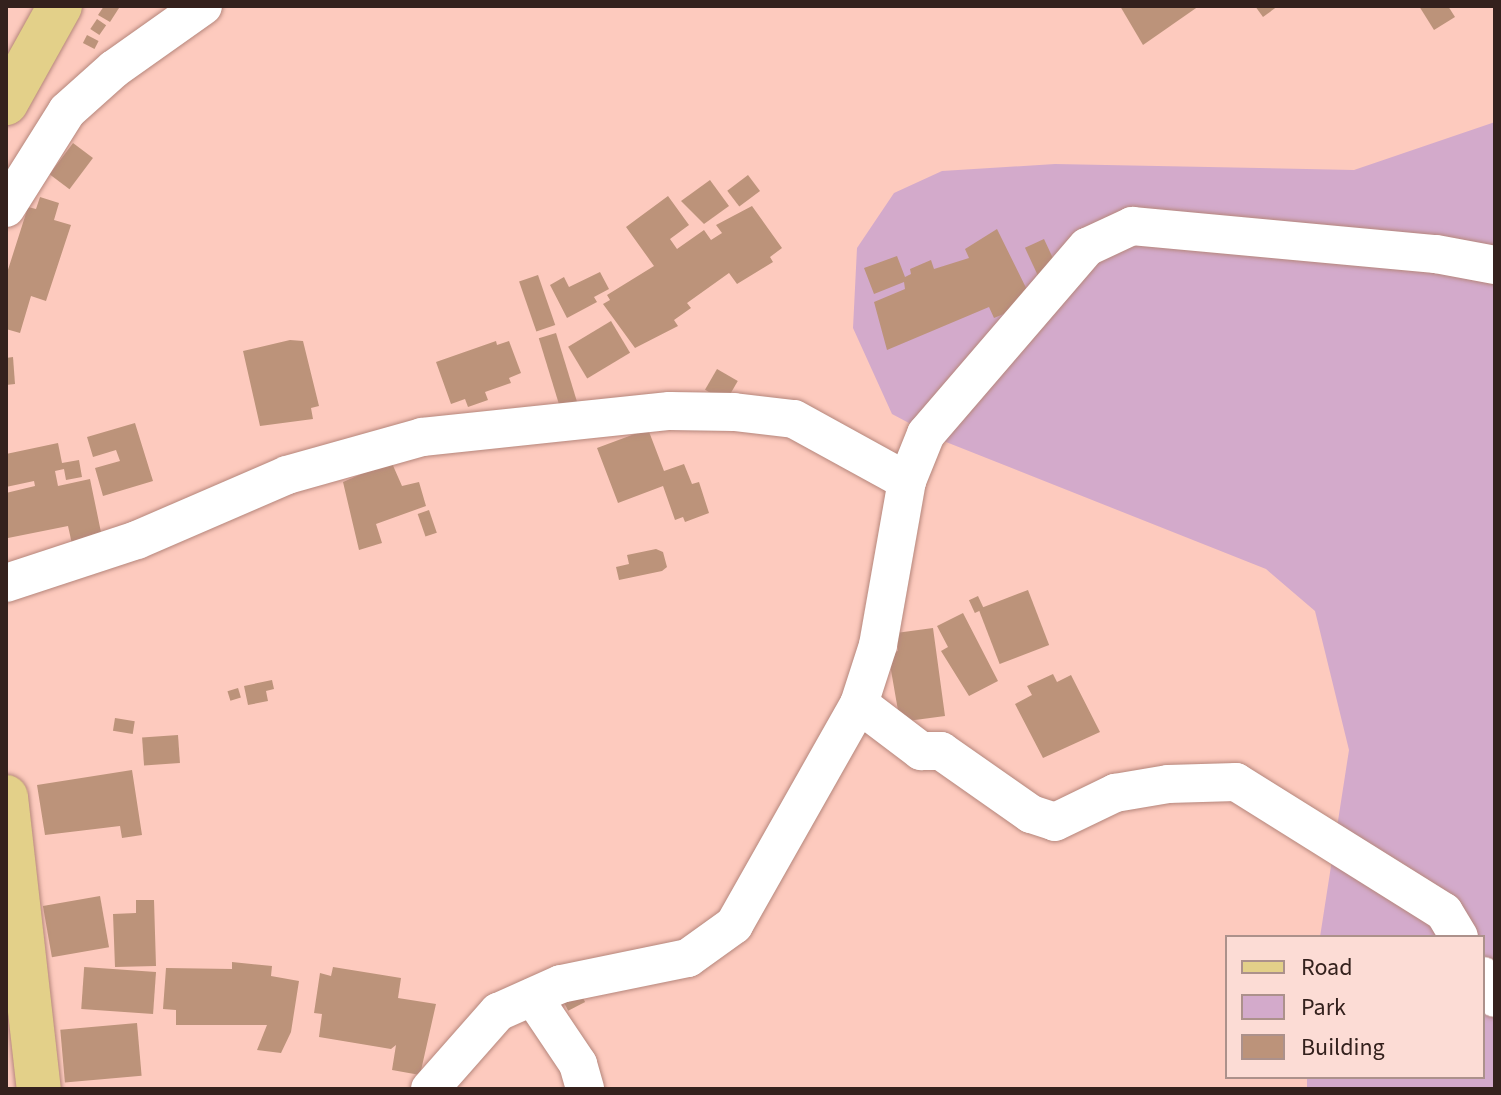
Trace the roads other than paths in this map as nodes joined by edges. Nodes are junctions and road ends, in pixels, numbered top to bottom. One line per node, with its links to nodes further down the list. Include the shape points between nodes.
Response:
1 (60, 6): 3 (main road)
2 (203, 6): 4 (street, via 114,69 67,111)
3 (6, 103)
4 (6, 208)
5 (1495, 265): 6 (street, via 1436,254 1132,226 1087,247 926,434)
6 (907, 481): 7 (street, via 794,419 734,412 670,411 437,435 287,475 137,540); 8 (street, via 878,645)
7 (6, 583)
8 (859, 704): 10 (street, via 921,751 941,751 1031,814 1055,822 1115,793 1168,784 1236,782 1444,912); 12 (street, via 734,925 688,958 561,984)
9 (6, 797): 14 (main road)
10 (1458, 935)
11 (1485, 980): 13 (street)
12 (533, 997): 15 (street, via 498,1012); 16 (street, via 578,1064)
13 (1495, 998)
14 (39, 1089)
15 (430, 1089)
16 (585, 1089)

